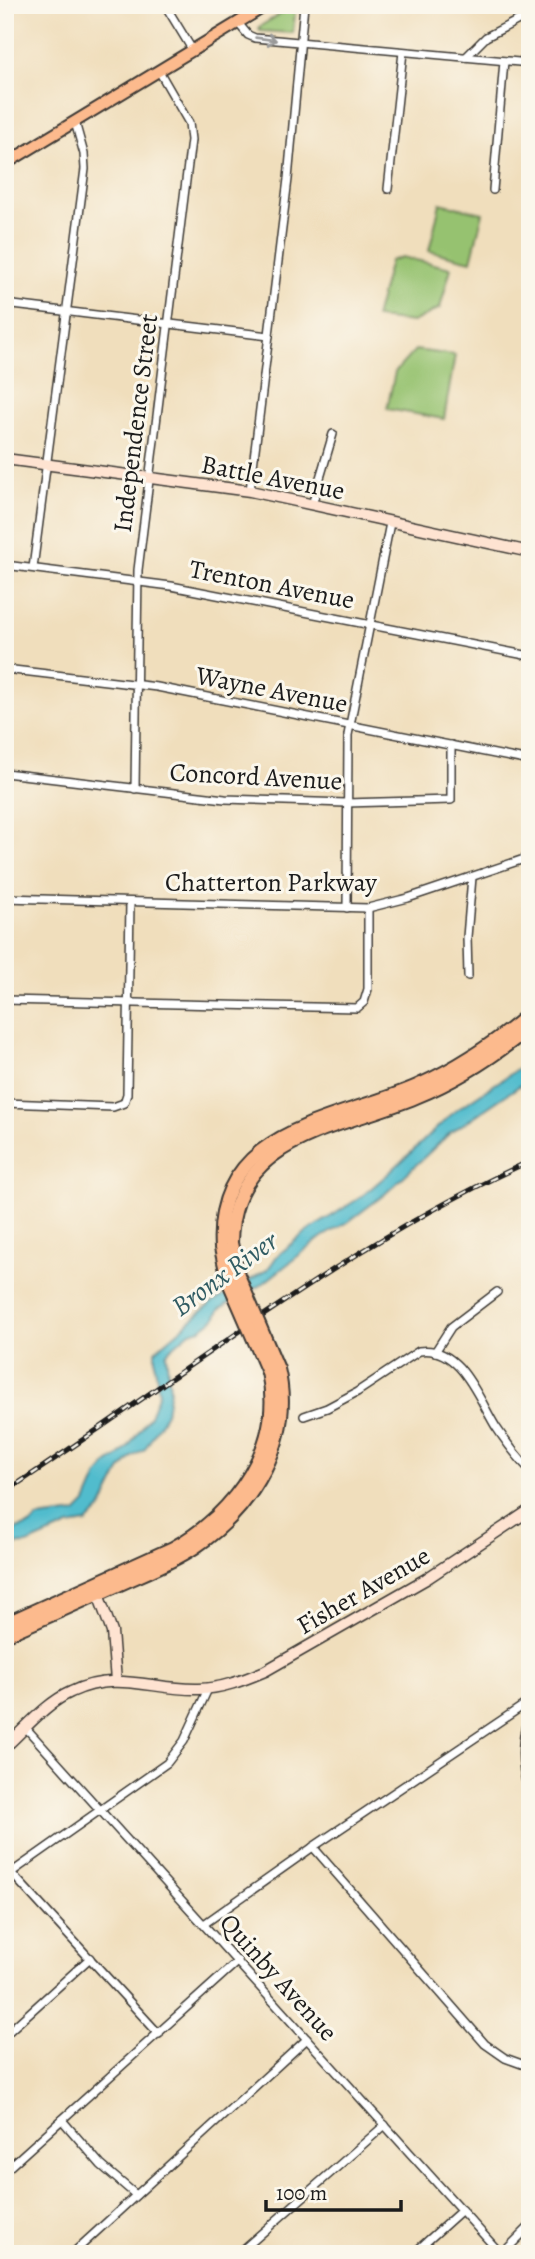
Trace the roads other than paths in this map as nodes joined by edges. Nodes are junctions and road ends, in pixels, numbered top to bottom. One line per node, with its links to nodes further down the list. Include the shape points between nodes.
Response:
1 (165, 5): 7 (street)
2 (267, 5): 5 (main road)
3 (304, 5): 6 (street)
4 (530, 14): 9 (street, via 486,37)
5 (238, 23): 6 (street, one-way to 6, via 252,37); 7 (main road)
6 (300, 43): 8 (street); 20 (street)
7 (192, 51): 12 (main road)
8 (402, 52): 9 (street); 15 (street)
9 (466, 57): 10 (street)
10 (504, 61): 11 (street); 16 (street)
11 (530, 63)
12 (159, 71): 13 (main road); 19 (street, Independence Street, via 191,131)
13 (75, 122): 14 (main road); 18 (street, via 85,169)
14 (5, 164)
15 (388, 189)
16 (492, 190)
17 (5, 304): 18 (street)
18 (65, 311): 19 (street); 23 (street)
19 (168, 324): 20 (street); 24 (street, Independence Street)
20 (269, 336): 25 (street)
21 (333, 434): 26 (street)
22 (5, 459): 23 (street, Battle Avenue)
23 (47, 464): 24 (street, Battle Avenue); 30 (street)
24 (149, 477): 25 (street, Battle Avenue); 31 (street, Independence Street)
25 (250, 491): 26 (street, Battle Avenue)
26 (312, 505): 27 (street, Battle Avenue)
27 (390, 523): 28 (street, Battle Avenue); 32 (street)
28 (530, 552)
29 (5, 565): 30 (street, Trenton Avenue)
30 (33, 568): 31 (street, Trenton Avenue)
31 (137, 582): 32 (street, Trenton Avenue); 35 (street, Independence Street)
32 (369, 624): 33 (street, Trenton Avenue); 36 (street)
33 (530, 656)
34 (5, 669): 35 (street, Wayne Avenue)
35 (136, 685): 36 (street, Wayne Avenue); 40 (street, Independence Street)
36 (349, 726): 37 (street, Wayne Avenue); 41 (street)
37 (451, 745): 38 (street, Wayne Avenue); 41 (street, Concord Avenue, via 450,800)
38 (530, 761)
39 (5, 773): 40 (street, Concord Avenue)
40 (135, 789): 41 (street, Concord Avenue, via 225,799)
41 (346, 803): 46 (street)
42 (530, 857): 43 (street, Chatterton Parkway)
43 (472, 877): 47 (street, Chatterton Parkway); 48 (street)
44 (5, 898): 45 (street, Chatterton Parkway)
45 (130, 902): 46 (street, Chatterton Parkway); 50 (street)
46 (347, 908): 47 (street, Chatterton Parkway)
47 (368, 908): 50 (street, via 368,989 358,1008)
48 (468, 976)
49 (5, 1000): 50 (street)
50 (129, 1003): 53 (street, via 124,1103 113,1107)
51 (530, 1013): 54 (highway, via 446,1072 298,1128 263,1148 230,1193 223,1218)
52 (530, 1027): 54 (highway, via 486,1061 444,1084 275,1152 241,1194)
53 (5, 1103)
54 (226, 1246): 57 (highway, bridge)
55 (497, 1292): 56 (street, via 451,1327)
56 (435, 1352): 58 (street, via 419,1351 357,1392); 59 (street, via 452,1360 466,1376 505,1441)
57 (273, 1370): 61 (highway, via 283,1401 279,1433 267,1464 241,1505 187,1552); 62 (highway, via 265,1443 243,1485 218,1515 167,1551)
58 (304, 1416)
59 (530, 1470)
60 (530, 1510): 65 (street, Fisher Avenue, via 426,1579 275,1666)
61 (98, 1594): 63 (highway); 64 (street, via 113,1632)
62 (5, 1624)
63 (5, 1635)
64 (116, 1681): 65 (street, Fisher Avenue); 68 (street, Fisher Avenue, via 64,1695)
65 (208, 1689): 71 (street, via 173,1757)
66 (530, 1701): 72 (street)
67 (530, 1716): 70 (street, via 523,1745)
68 (26, 1728): 69 (street, Fisher Avenue); 71 (street, Quinby Avenue)
69 (5, 1747)
70 (530, 1791)
71 (100, 1811): 74 (street); 75 (street, Quinby Avenue)
72 (313, 1847): 75 (street); 81 (street, via 485,2044)
73 (5, 1866): 74 (street)
74 (8, 1875): 76 (street)
75 (204, 1924): 77 (street, Quinby Avenue)
76 (90, 1958): 78 (street); 79 (street)
77 (238, 1961): 79 (street); 80 (street, Quinby Avenue)
78 (6, 2034)
79 (159, 2034): 82 (street)
80 (307, 2039): 83 (street, Quinby Avenue); 85 (street)
81 (530, 2067)
82 (62, 2120): 84 (street); 85 (street, via 101,2165)
83 (385, 2125): 86 (street, Quinby Avenue); 89 (street)
84 (5, 2171)
85 (136, 2195): 88 (street)
86 (462, 2210): 90 (street); 91 (street, Quinby Avenue)
87 (530, 2226): 91 (street)
88 (72, 2254)
89 (238, 2254)
90 (413, 2254)
91 (502, 2254)

